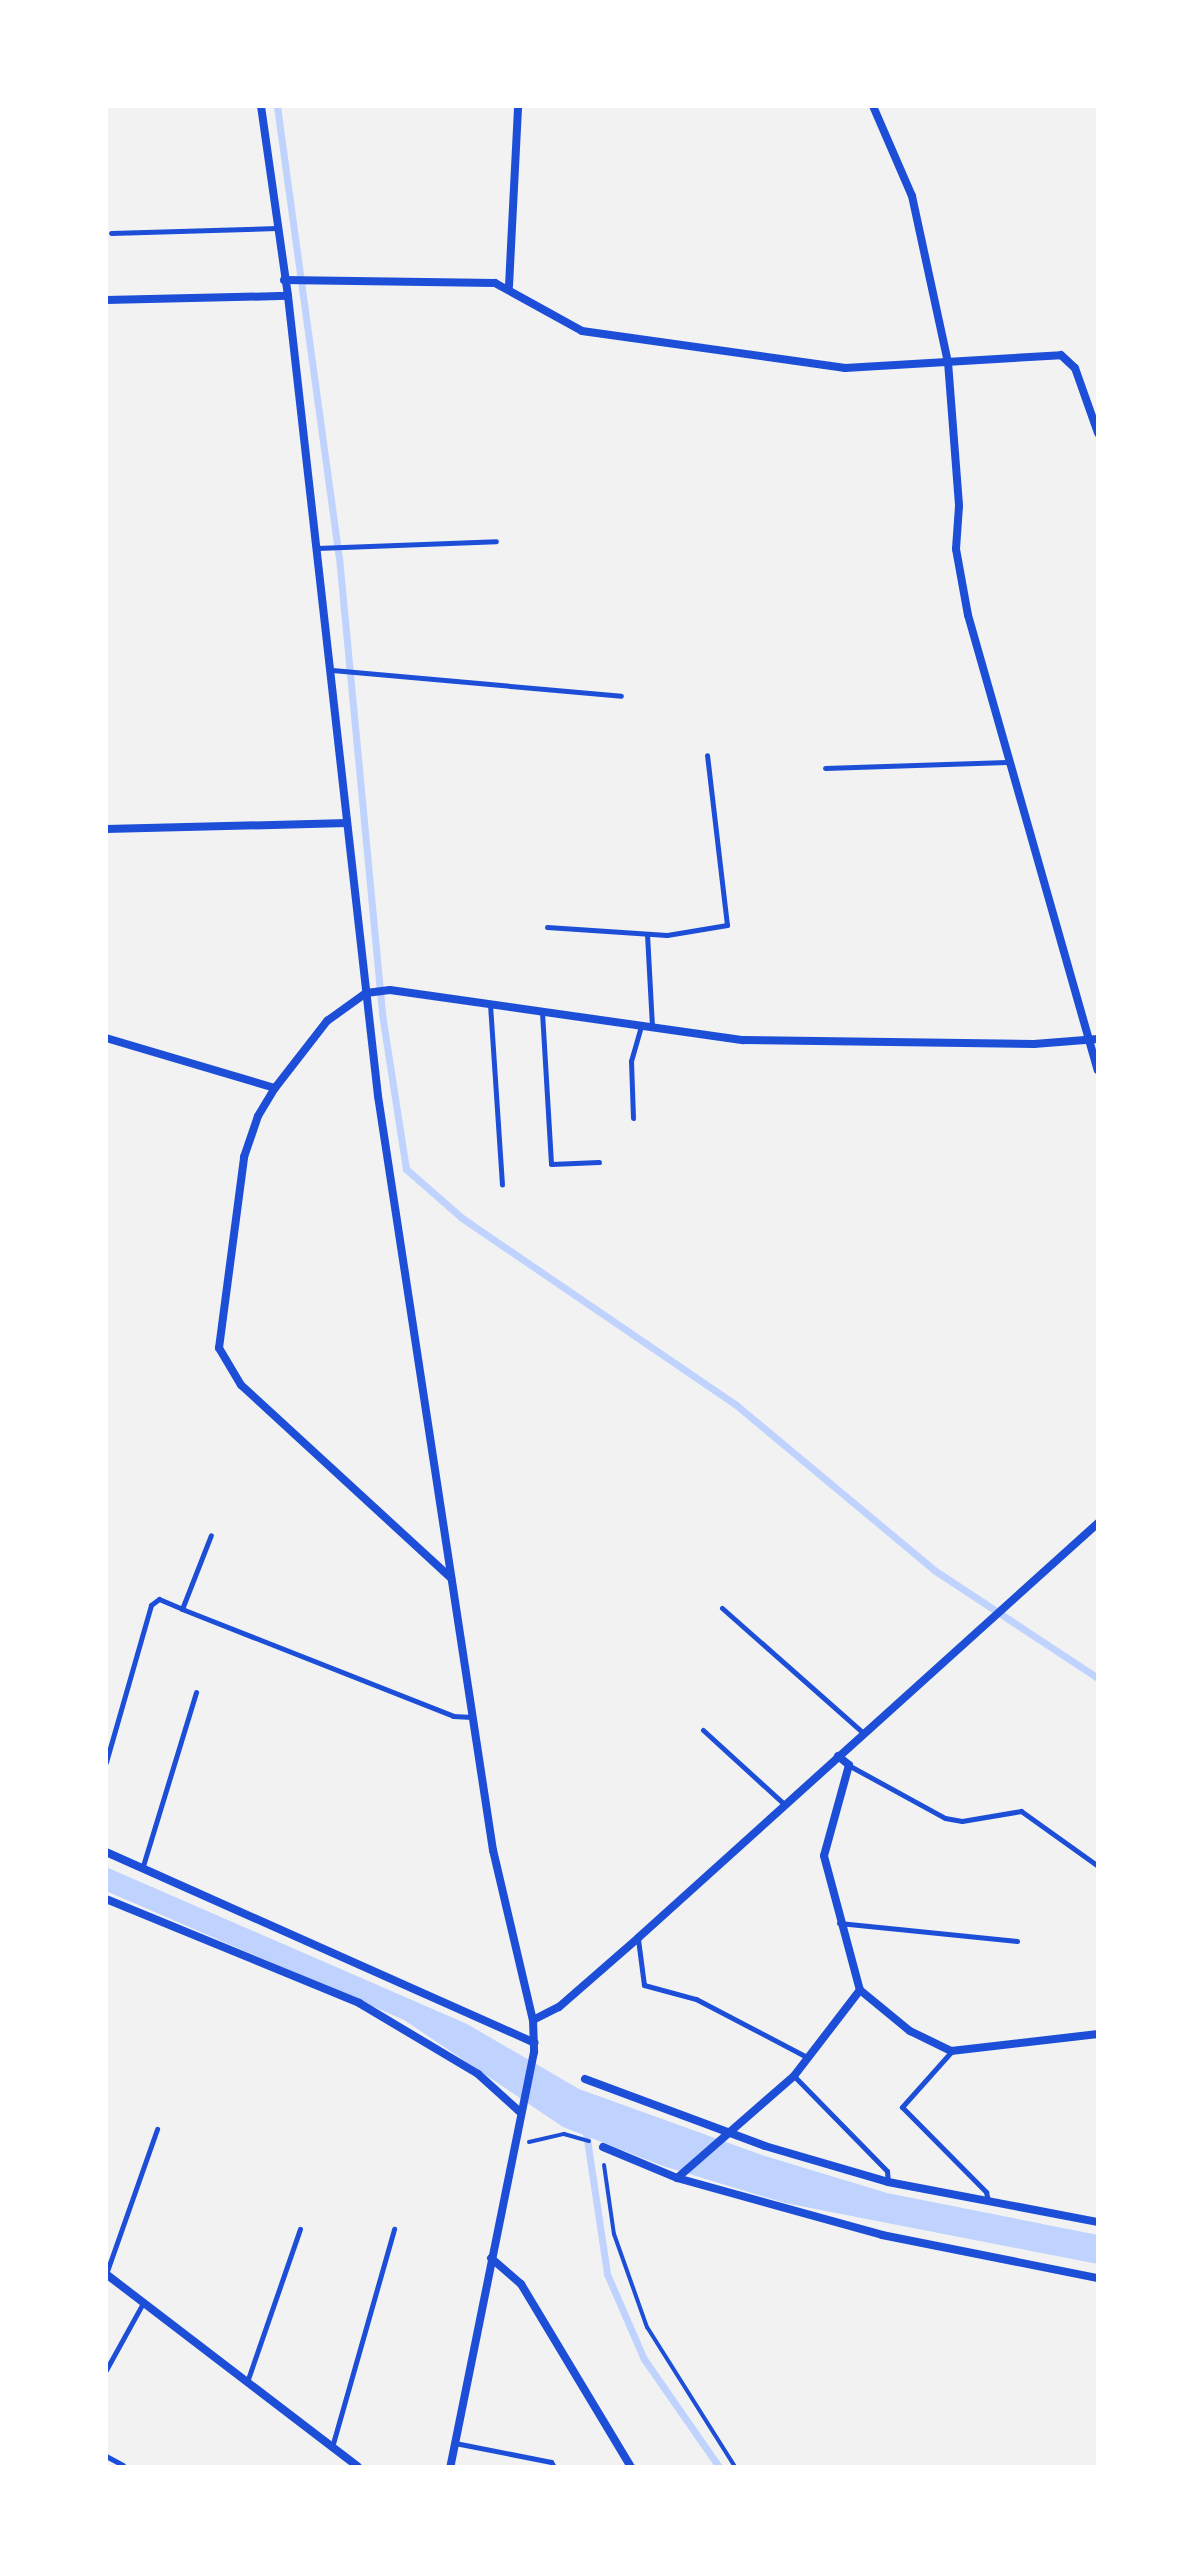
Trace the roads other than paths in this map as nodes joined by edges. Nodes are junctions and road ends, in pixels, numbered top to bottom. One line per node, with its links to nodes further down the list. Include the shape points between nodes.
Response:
1 (261, 106): 4 (street)
2 (518, 106): 7 (street)
3 (873, 106): 10 (street, via 912,196)
4 (277, 228): 5 (lane); 6 (street)
5 (111, 233)
6 (284, 280): 7 (street); 8 (street)
7 (509, 286): 10 (street, via 582,331 845,368)
8 (288, 296): 9 (street); 13 (street)
9 (106, 300)
10 (948, 362): 11 (street, via 1061,355 1075,368); 17 (street, via 956,436 956,549)
11 (1098, 433)
12 (496, 541): 13 (lane)
13 (317, 548): 14 (street)
14 (332, 670): 15 (lane); 19 (street)
15 (621, 696)
16 (707, 755): 22 (lane, via 727,925)
17 (1007, 762): 18 (lane); 30 (street)
18 (825, 768)
19 (347, 823): 20 (street); 23 (street)
20 (106, 829)
21 (547, 927): 22 (lane)
22 (647, 934): 27 (lane)
23 (371, 992): 24 (street); 32 (street, via 327,1021); 38 (street)
24 (490, 1004): 25 (street); 35 (lane)
25 (542, 1012): 26 (street); 34 (lane, via 551,1164)
26 (641, 1026): 27 (street); 33 (lane, via 631,1061)
27 (652, 1028): 30 (street, via 743,1040)
28 (106, 1038): 32 (street)
29 (1098, 1039): 30 (street)
30 (1086, 1040): 31 (street)
31 (1098, 1070)
32 (275, 1088): 38 (street, via 258,1116 244,1157 219,1348 241,1385)
33 (633, 1118)
34 (599, 1162)
35 (502, 1185)
36 (1098, 1523): 44 (street)
37 (211, 1535): 40 (lane)
38 (452, 1578): 42 (street)
39 (722, 1608): 44 (lane)
40 (182, 1609): 42 (lane, via 453,1716); 46 (lane, via 159,1599 151,1605)
41 (196, 1692): 51 (lane)
42 (473, 1717): 57 (street, via 493,1850)
43 (703, 1730): 48 (lane)
44 (862, 1732): 45 (street)
45 (838, 1756): 47 (street); 48 (street)
46 (106, 1762)
47 (849, 1765): 50 (lane, via 945,1818 962,1821 1021,1811); 53 (street, via 824,1856)
48 (784, 1804): 54 (street)
49 (106, 1852): 51 (street)
50 (1098, 1866)
51 (142, 1869): 59 (street)
52 (106, 1899): 64 (street, via 359,2003 478,2074)
53 (839, 1923): 55 (lane); 56 (street)
54 (638, 1938): 57 (street, via 559,2007); 61 (lane, via 644,1985 696,1999)
55 (1017, 1941)
56 (860, 1990): 60 (street, via 910,2031); 61 (street)
57 (533, 2020): 59 (street)
58 (1098, 2034): 60 (street)
59 (534, 2047): 64 (street)
60 (951, 2051): 70 (lane, via 902,2107 986,2192)
61 (808, 2058): 62 (street)
62 (794, 2076): 66 (street); 69 (lane, via 887,2171)
63 (585, 2079): 66 (street)
64 (521, 2108): 74 (street)
65 (157, 2129): 75 (lane)
66 (724, 2134): 68 (street); 69 (street)
67 (603, 2147): 68 (street)
68 (679, 2176): 76 (street, via 882,2235)
69 (888, 2182): 70 (street)
70 (988, 2203): 71 (street)
71 (1098, 2222)
72 (300, 2229): 79 (lane)
73 (394, 2229): 81 (lane)
74 (491, 2258): 80 (street); 87 (street, via 521,2284)
75 (106, 2274): 77 (street)
76 (1098, 2278)
77 (143, 2302): 78 (lane); 79 (street)
78 (106, 2370)
79 (246, 2384): 81 (street)
80 (455, 2443): 85 (street); 86 (lane, via 551,2462)
81 (332, 2448): 84 (street)
82 (106, 2456): 83 (lane)
83 (123, 2465)
84 (358, 2467)
85 (450, 2467)
86 (554, 2467)
87 (631, 2467)

